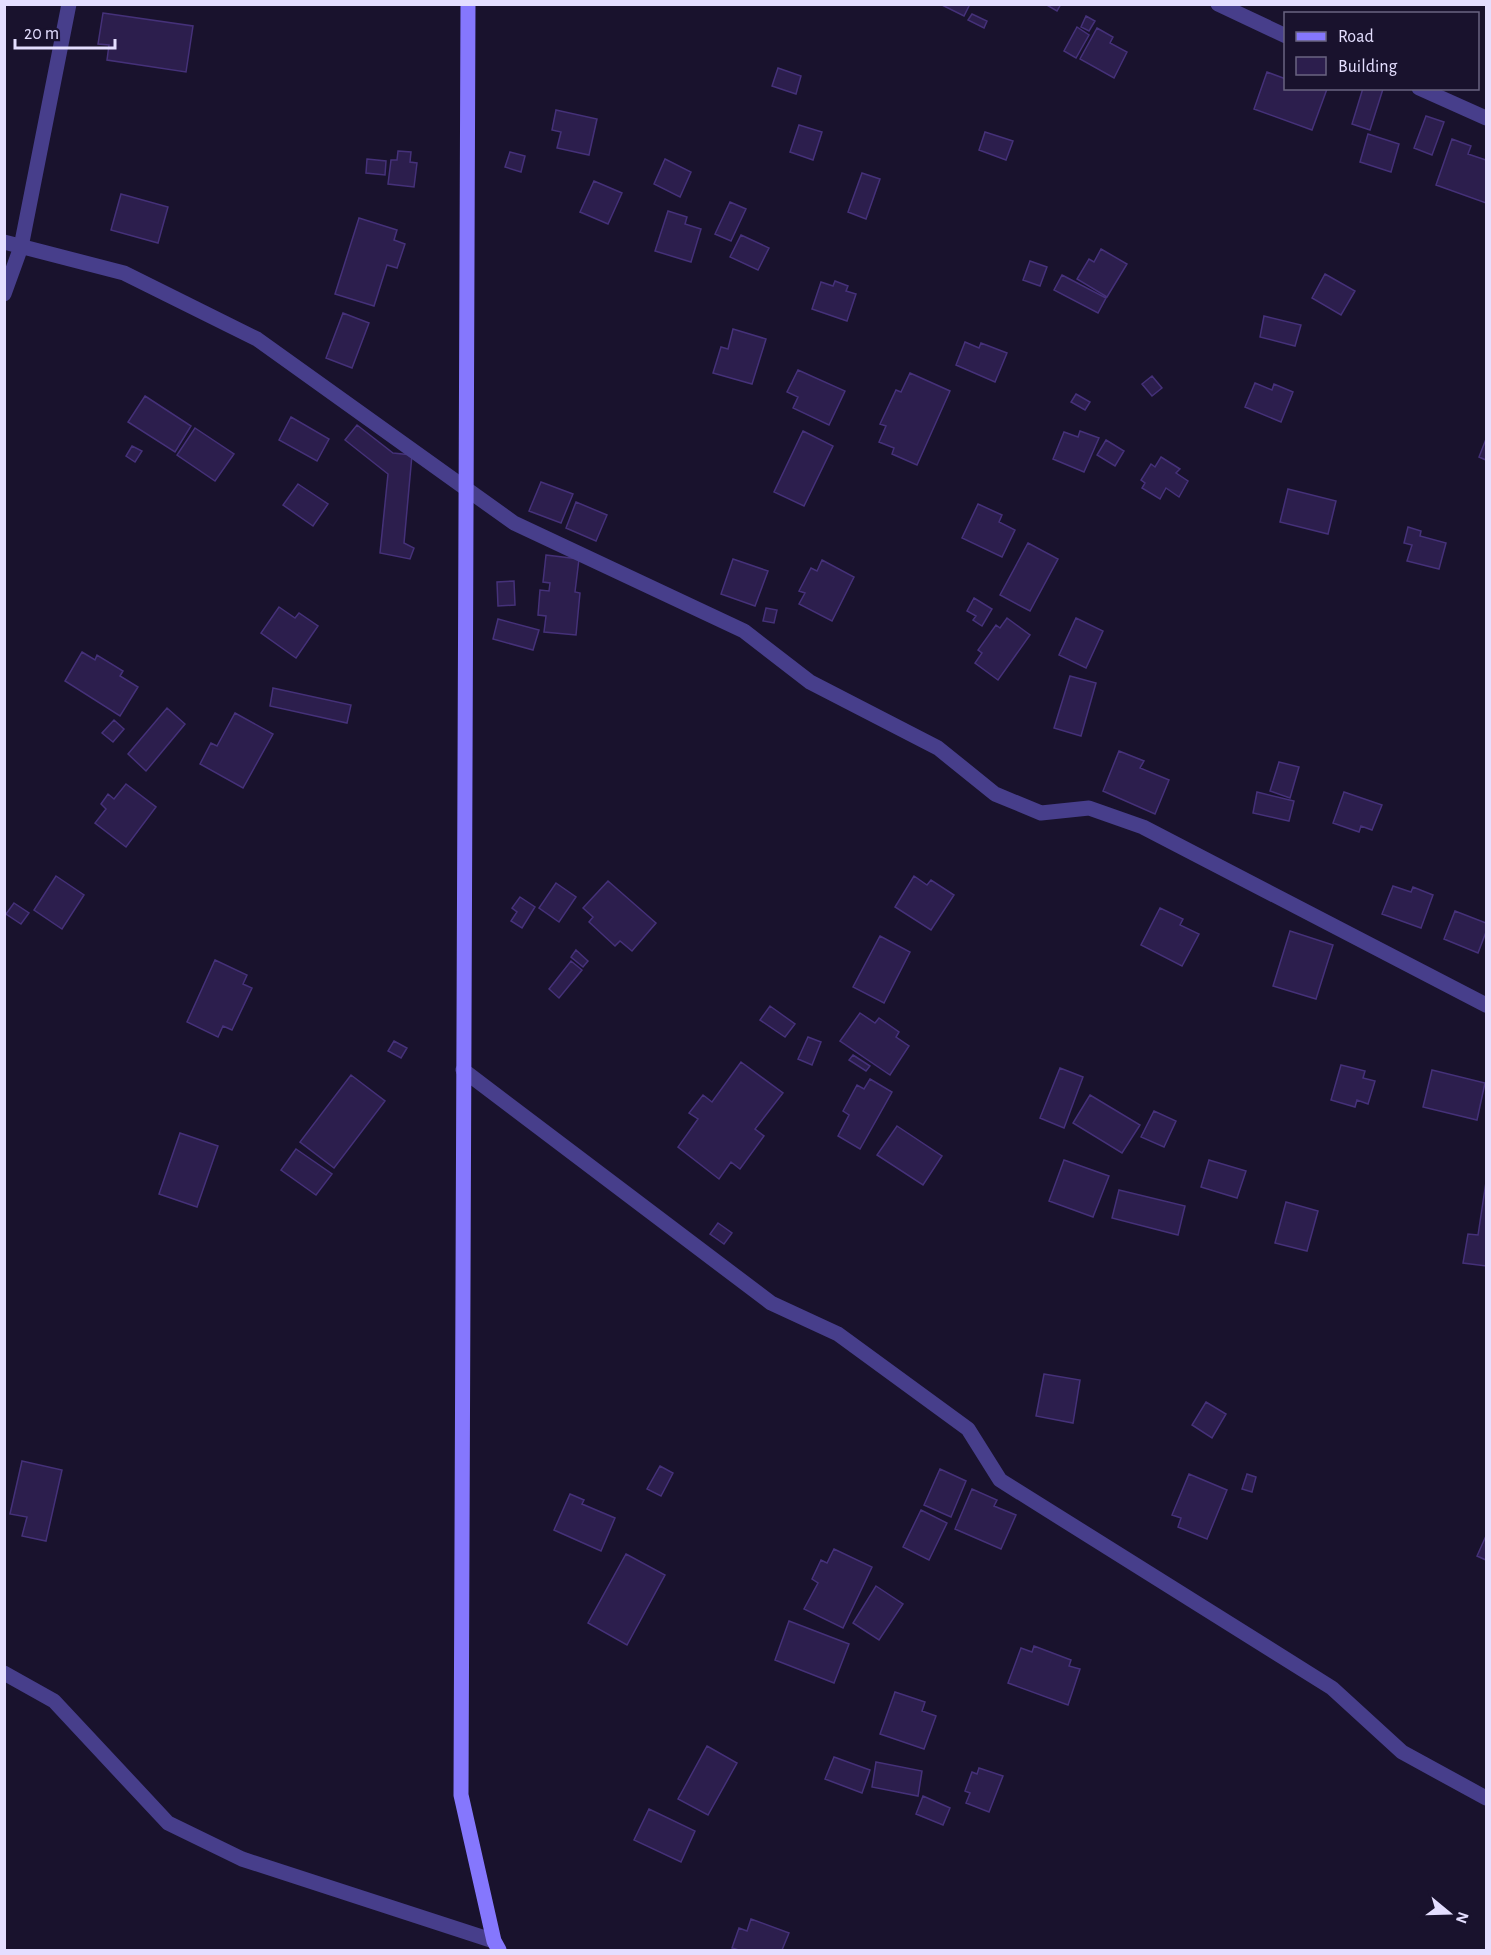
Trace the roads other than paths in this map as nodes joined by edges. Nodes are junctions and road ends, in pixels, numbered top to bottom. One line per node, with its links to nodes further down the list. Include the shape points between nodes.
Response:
1 (69, 4): 8 (street)
2 (468, 4): 10 (street)
3 (1218, 4): 4 (street)
4 (1284, 35)
5 (1423, 90): 6 (street)
6 (1486, 118)
7 (4, 242): 8 (street)
8 (21, 247): 9 (street); 10 (street, via 124,273 257,339)
9 (4, 294)
10 (466, 488): 11 (street, via 514,523 744,631 810,682 938,748 995,794 1041,813 1089,808 1143,827); 12 (street)
11 (1486, 1005)
12 (463, 1070): 14 (street, via 771,1303 838,1334 968,1429 1000,1480 1332,1688 1402,1752); 15 (street, via 461,1795)
13 (4, 1673): 15 (street, via 54,1701 168,1823 242,1859)
14 (1486, 1798)
15 (497, 1946)

